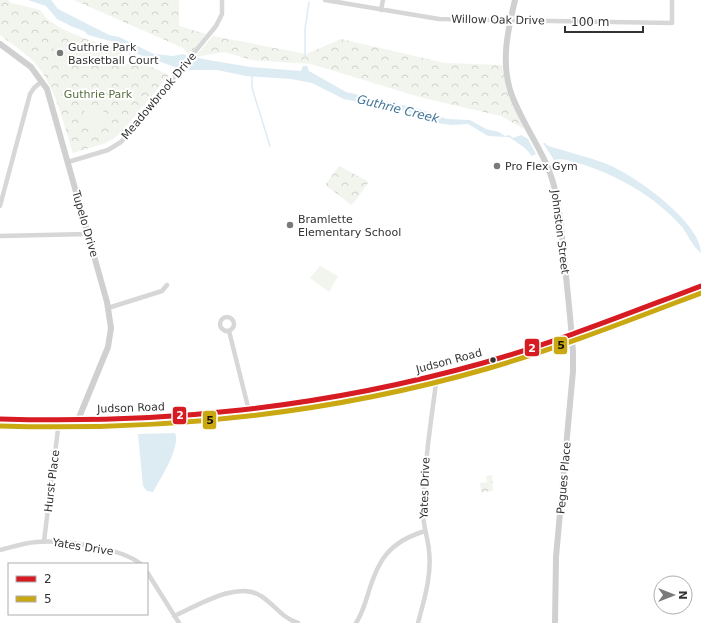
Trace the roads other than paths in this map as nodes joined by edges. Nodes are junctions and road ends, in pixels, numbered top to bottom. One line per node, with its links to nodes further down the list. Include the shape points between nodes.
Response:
1 (222, 0): 10 (street, Meadowbrook Drive, via 222,14 216,26 125,138 108,150)
2 (325, 0): 6 (street, Willow Oak Drive)
3 (383, 0): 6 (street)
4 (515, 0): 7 (street, Johnston Street)
5 (672, 0): 7 (street, Willow Oak Drive, via 672,22)
6 (381, 10): 7 (street, Willow Oak Drive, via 439,19)
7 (510, 20): 18 (street, Johnston Street, via 506,49 508,82 516,104 548,167 554,186)
8 (1, 45): 9 (street, Tupelo Drive, via 31,67)
9 (42, 81): 10 (street, Tupelo Drive, via 51,102); 11 (street, via 30,94)
10 (68, 162): 12 (street, Tupelo Drive)
11 (0, 206)
12 (88, 234): 13 (street); 16 (street, Tupelo Drive)
13 (0, 236)
14 (167, 285): 16 (street, via 162,291)
15 (701, 286): 18 (main road, Judson Road)
16 (108, 308): 23 (street, Tupelo Drive, via 111,328 108,347)
17 (229, 331): 20 (street)
18 (572, 334): 19 (main road, Judson Road); 34 (street, Pegues Place, via 573,372 556,557)
19 (437, 376): 20 (main road, Judson Road, via 351,395); 24 (street, Yates Drive, via 426,452 423,513)
20 (249, 411): 23 (main road, Judson Road)
21 (0, 419): 22 (main road, Judson Road)
22 (59, 420): 23 (main road, Judson Road); 25 (street, Hurst Place)
23 (78, 420)
24 (425, 531): 32 (street, via 402,540 384,556 373,577); 33 (street, Yates Drive, via 430,565)
25 (44, 541): 26 (street, Yates Drive); 27 (street, Yates Drive, via 66,542 112,551 129,556)
26 (0, 550)
27 (140, 563)
28 (148, 574): 29 (street)
29 (174, 616): 30 (street); 31 (street, via 224,594 245,592 262,596 283,616)
30 (179, 623)
31 (298, 623)
32 (356, 623)
33 (418, 623)
34 (555, 623)

